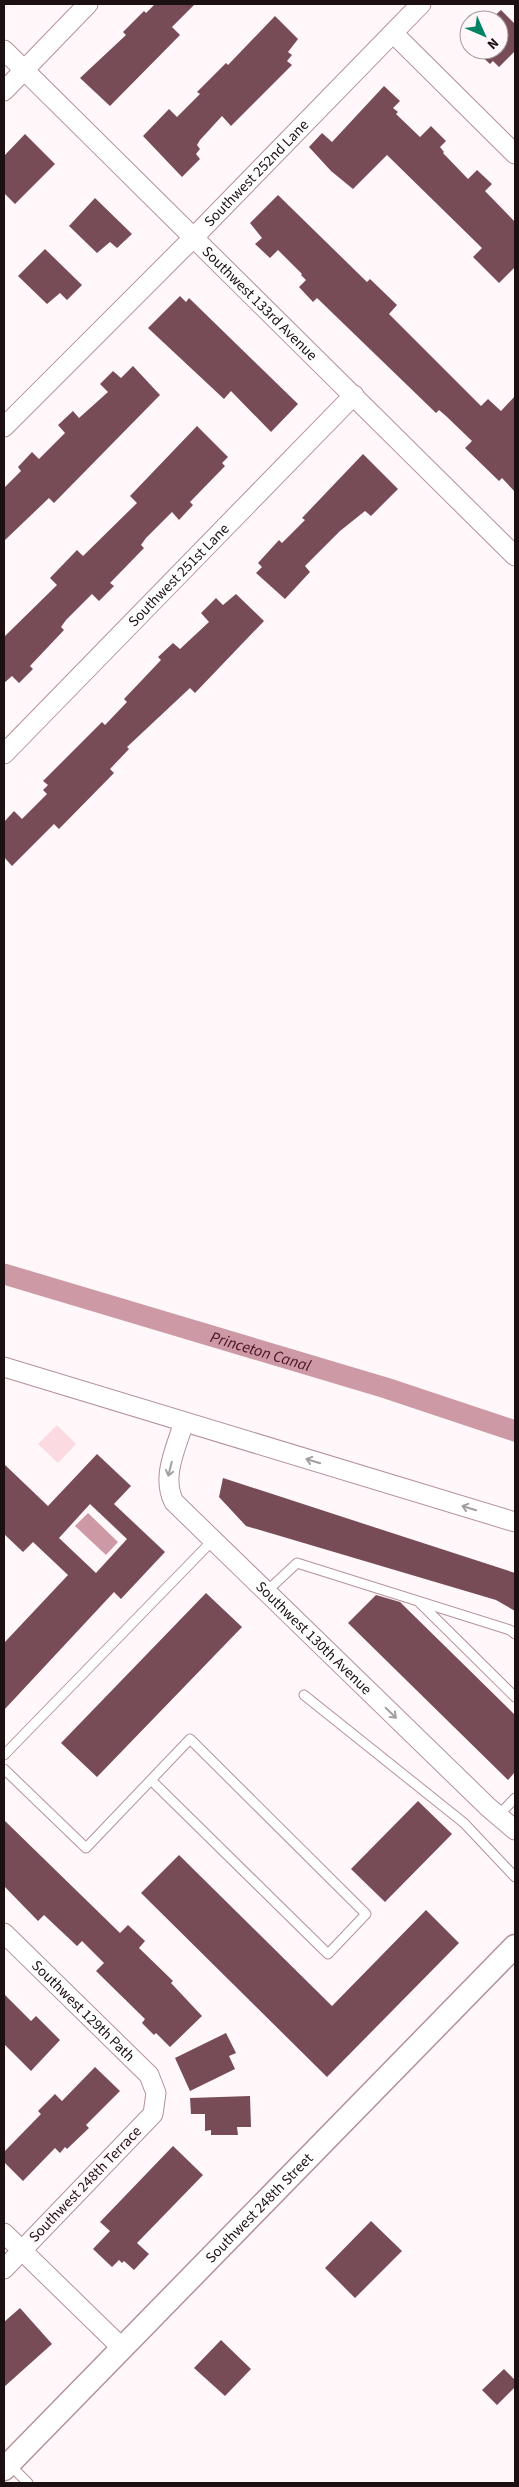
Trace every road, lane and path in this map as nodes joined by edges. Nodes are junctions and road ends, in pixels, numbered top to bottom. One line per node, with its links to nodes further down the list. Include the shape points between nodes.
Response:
1 (88, 4): 5 (street)
2 (421, 4): 3 (street, Southwest 252nd Lane)
3 (393, 33): 7 (street); 8 (street, Southwest 252nd Lane)
4 (4, 50): 5 (street, Southwest 133rd Avenue)
5 (24, 69): 6 (street); 8 (street, Southwest 133rd Avenue)
6 (4, 90)
7 (515, 154)
8 (193, 238): 9 (street, Southwest 133rd Avenue); 10 (street, Southwest 252nd Lane)
9 (354, 395): 11 (street, Southwest 133rd Avenue); 12 (street, Southwest 251st Lane)
10 (4, 427)
11 (515, 556)
12 (4, 754)
13 (4, 1368): 14 (street)
14 (184, 1422): 15 (street, one-way to 14); 16 (street, Southwest 130th Avenue, one-way to 16, via 169,1471 168,1492 185,1515)
15 (515, 1522)
16 (212, 1540): 17 (street, Southwest 130th Avenue); 22 (lane)
17 (266, 1592): 18 (lane, via 297,1563); 26 (street, Southwest 130th Avenue, one-way to 26)
18 (416, 1599): 19 (lane); 21 (lane)
19 (515, 1634)
20 (304, 1696): 28 (lane, via 464,1823)
21 (515, 1697)
22 (4, 1755)
23 (4, 1769): 24 (lane, via 86,1848)
24 (151, 1780): 24 (lane, via 190,1739 366,1914 328,1954)
25 (515, 1798): 26 (lane)
26 (498, 1816): 27 (street, Southwest 130th Avenue)
27 (515, 1830)
28 (515, 1876)
29 (4, 1933): 31 (street, Southwest 129th Path, via 149,2075)
30 (515, 1946): 35 (street, Southwest 248th Street)
31 (156, 2093): 33 (street, Southwest 248th Terrace, via 153,2114)
32 (4, 2233): 33 (street)
33 (22, 2251): 34 (street, Southwest 248th Terrace); 35 (street)
34 (4, 2269)
35 (122, 2348): 36 (street, Southwest 248th Street)
36 (6, 2467): 37 (lane)
37 (28, 2483)

